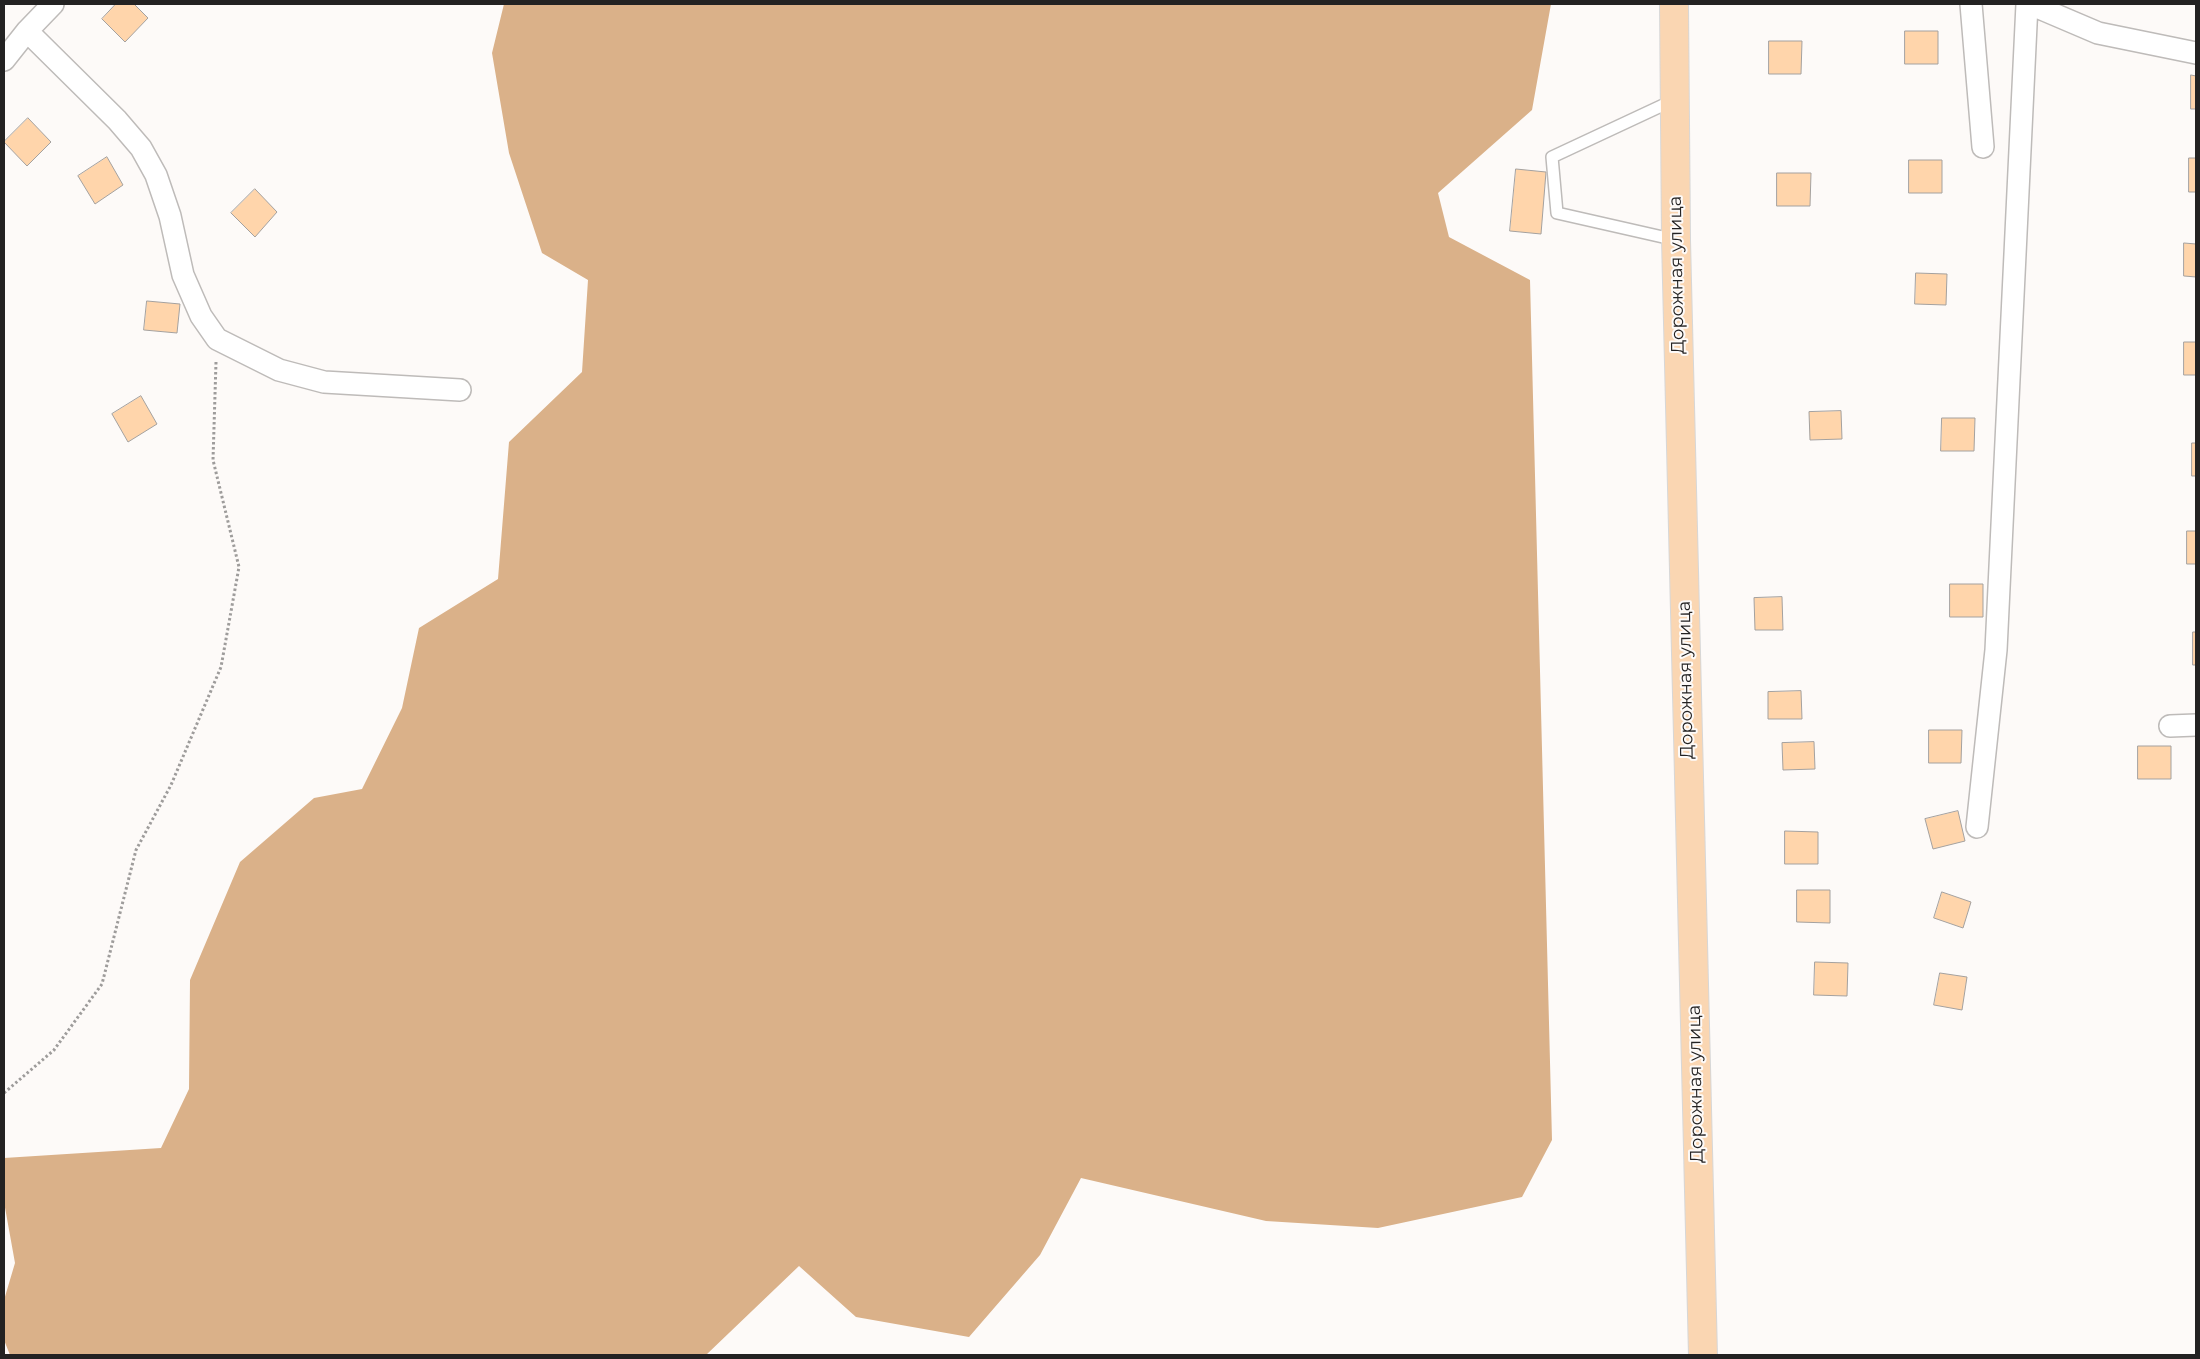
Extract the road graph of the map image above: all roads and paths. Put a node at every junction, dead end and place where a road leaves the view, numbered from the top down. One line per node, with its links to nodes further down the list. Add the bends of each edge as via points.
1 (1674, 4): 8 (main road, Дорожная улица)
2 (1971, 4): 9 (street)
3 (2028, 4): 6 (street, via 2098,33); 15 (street, via 1996,650)
4 (46, 6): 5 (street)
5 (27, 31): 7 (street); 11 (street, via 141,148 156,175 168,208 183,275 201,316)
6 (2196, 53)
7 (4, 60)
8 (1675, 99): 10 (main road, Дорожная улица); 10 (lane, via 1552,156 1557,213)
9 (1983, 147)
10 (1676, 240): 17 (main road, Дорожная улица)
11 (217, 338): 12 (street, via 279,370 324,382); 16 (path, via 213,460 239,567 221,667 171,785 136,850 102,984 54,1050)
12 (460, 390)
13 (2196, 725): 14 (street)
14 (2170, 726)
15 (1977, 827)
16 (4, 1093)
17 (1703, 1355)

